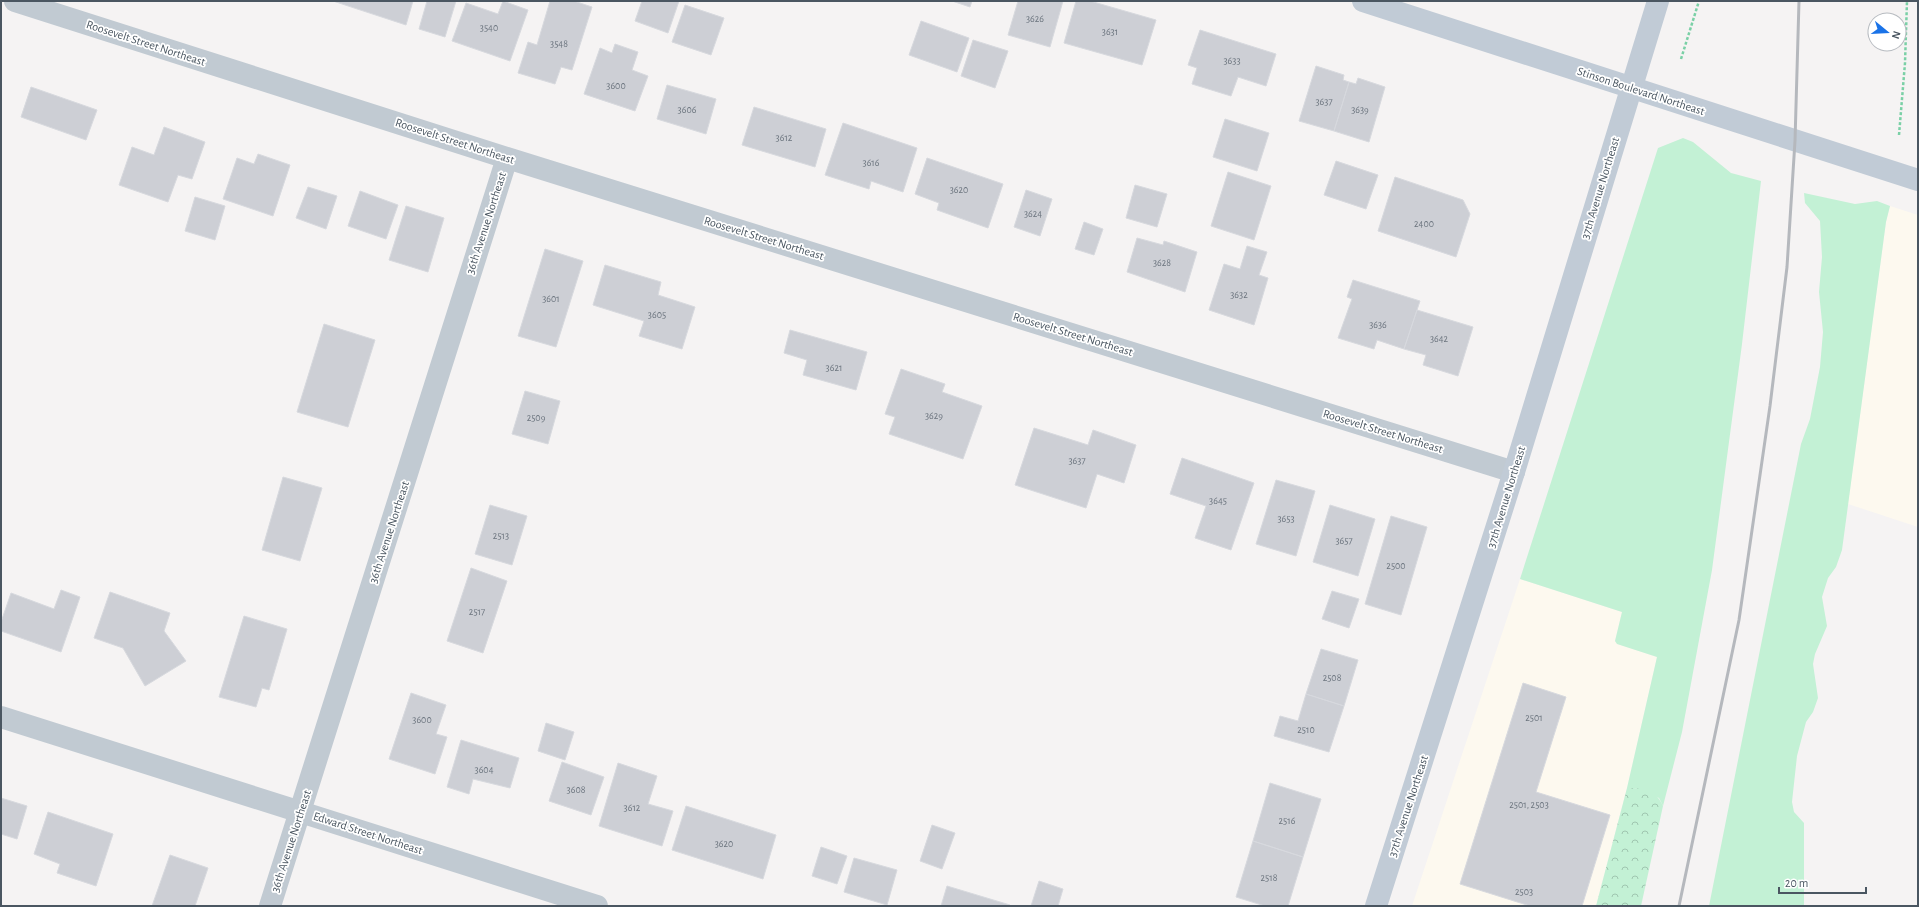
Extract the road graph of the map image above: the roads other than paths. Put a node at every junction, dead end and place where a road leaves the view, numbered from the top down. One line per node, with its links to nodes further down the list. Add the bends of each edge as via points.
1 (15, 1): 5 (street, Roosevelt Street Northeast)
2 (1363, 1): 4 (street, Stinson Boulevard Northeast)
3 (1658, 1): 4 (street, 37th Avenue Northeast)
4 (1631, 87): 6 (street, Stinson Boulevard Northeast); 7 (street, 37th Avenue Northeast)
5 (507, 158): 7 (street, Roosevelt Street Northeast); 9 (street, 36th Avenue Northeast)
6 (1918, 180)
7 (1514, 472): 12 (street, 37th Avenue Northeast)
8 (1, 717): 9 (street, Edward Street Northeast)
9 (300, 812): 10 (street, 36th Avenue Northeast); 11 (street, Edward Street Northeast)
10 (270, 906)
11 (597, 906)
12 (1376, 906)

